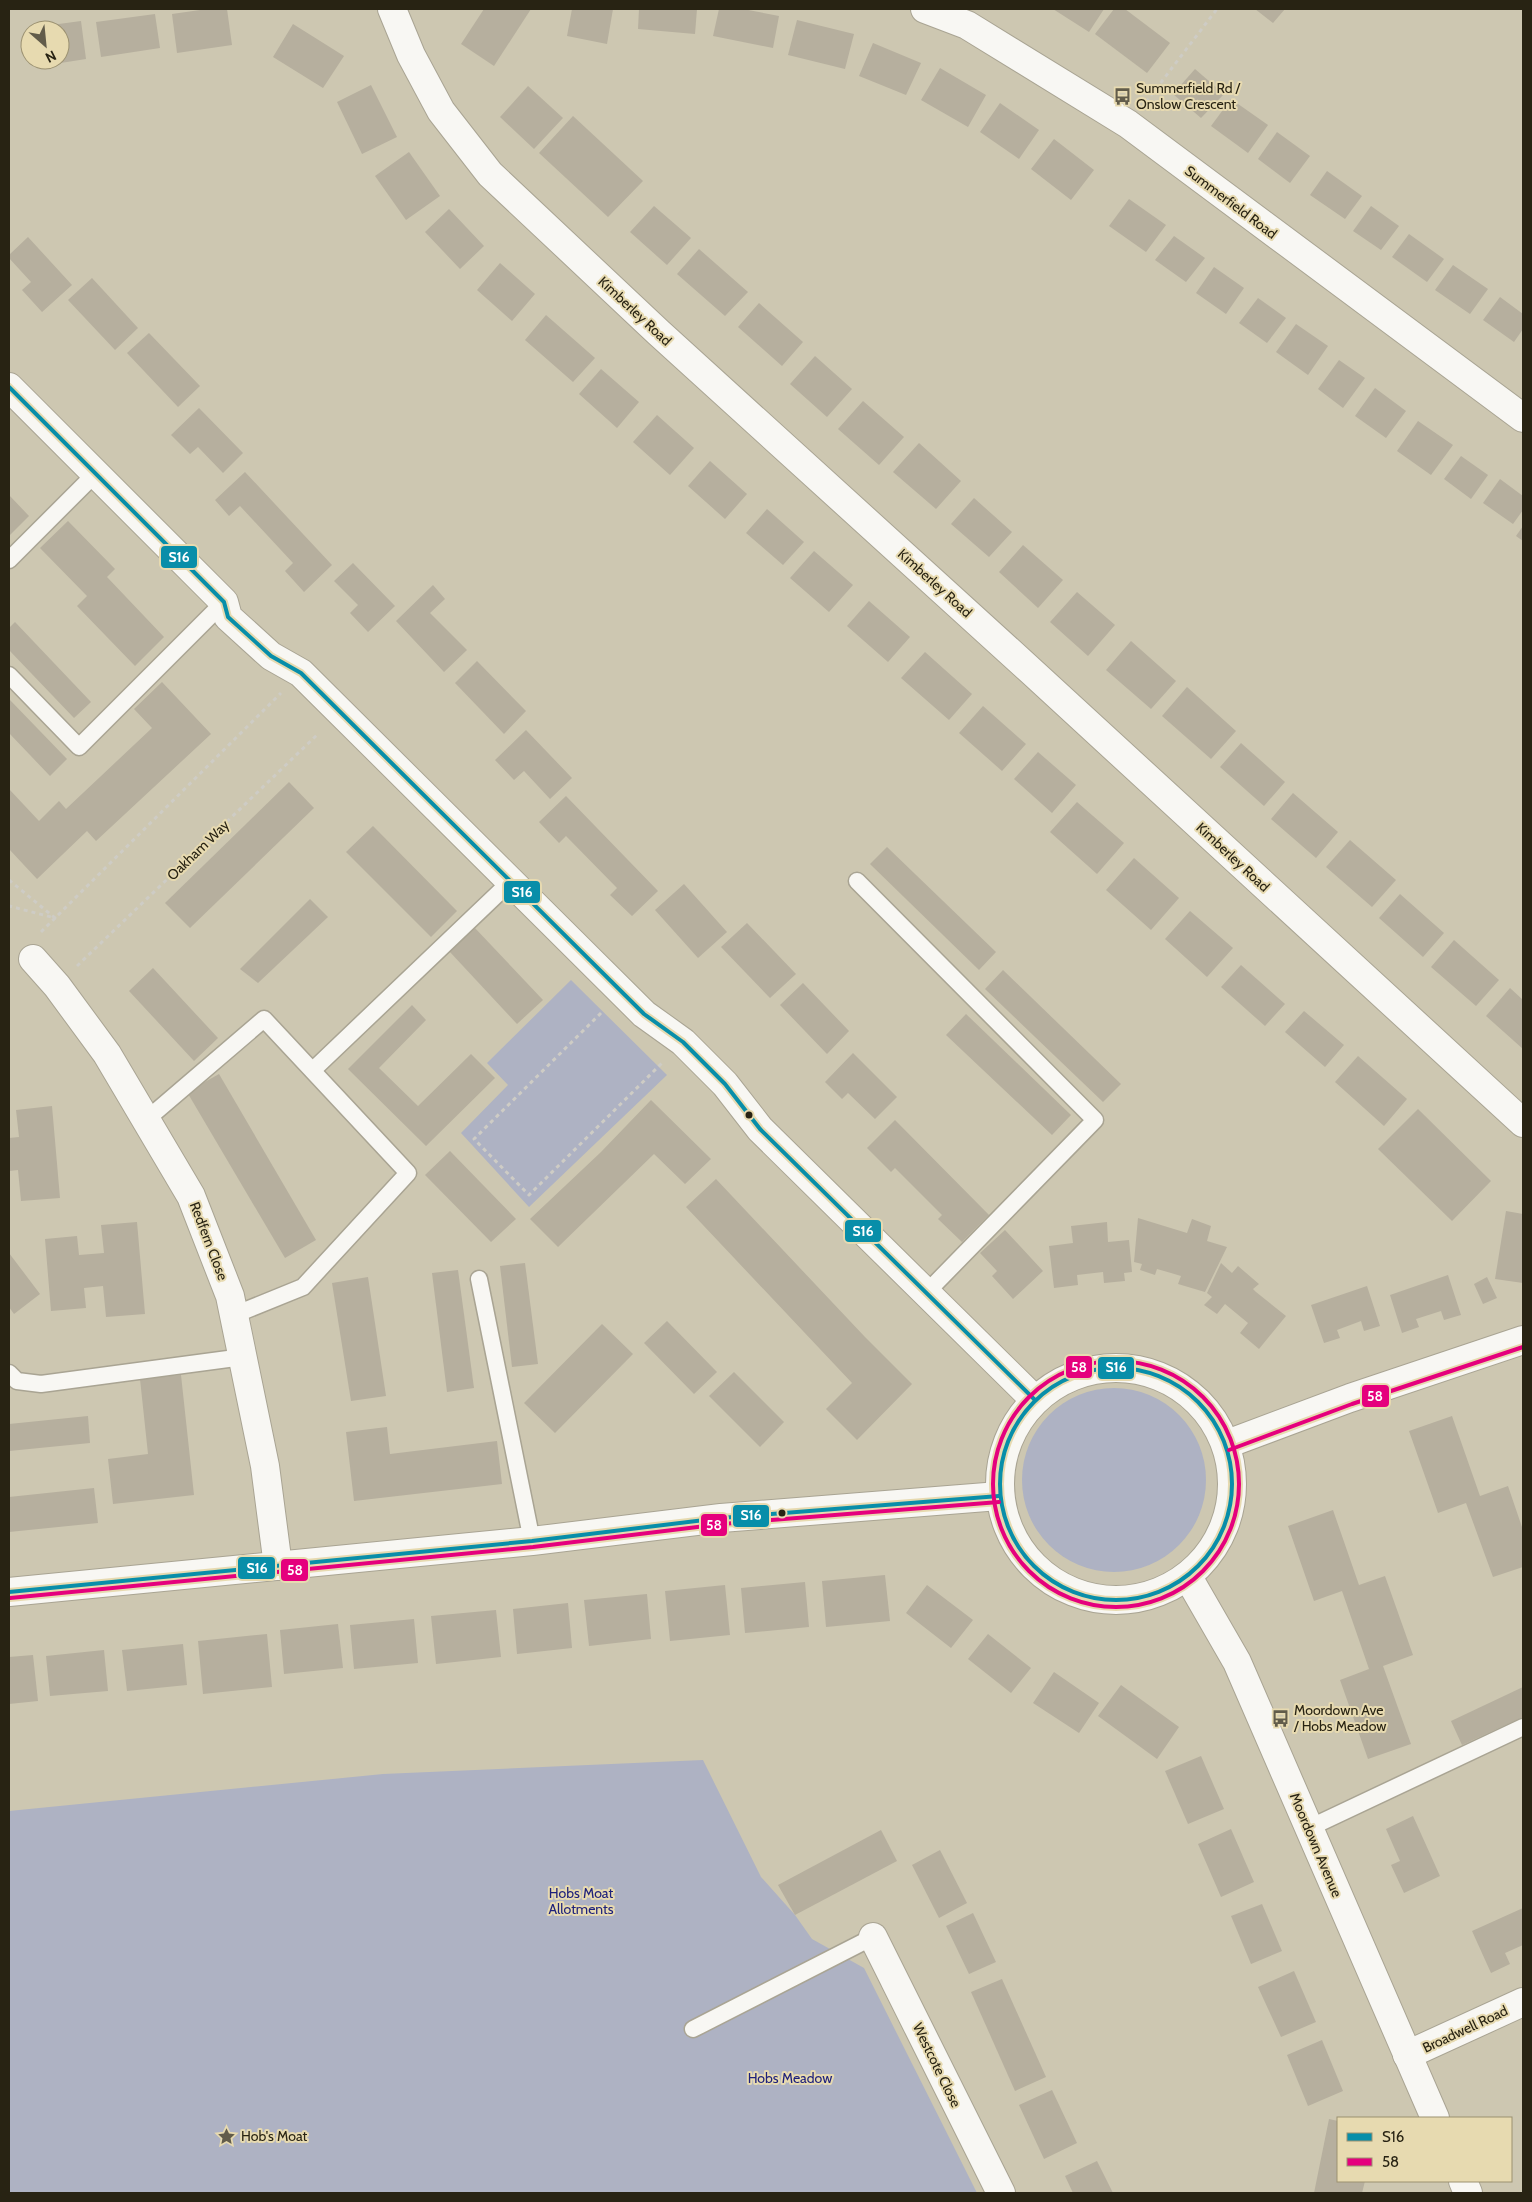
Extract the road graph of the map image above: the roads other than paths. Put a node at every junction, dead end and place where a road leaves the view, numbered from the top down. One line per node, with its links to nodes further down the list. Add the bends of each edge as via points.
1 (392, 9): 14 (street, Kimberley Road, via 411,55 441,111 490,174 658,332)
2 (925, 9): 4 (street, Summerfield Road, via 966,25 1128,124)
3 (9, 387): 5 (street)
4 (1523, 418)
5 (96, 473): 6 (lane); 7 (street)
6 (9, 560)
7 (224, 602): 8 (lane, via 79,746); 10 (street, via 228,617 271,656 301,673)
8 (9, 675)
9 (857, 881): 16 (lane, via 1095,1120)
10 (510, 882): 12 (lane); 16 (street, via 644,1014 683,1042 725,1084 760,1129)
11 (35, 948): 13 (street, Redfern Close, via 57,986 107,1054)
12 (313, 1070): 13 (lane, via 264,1019); 17 (lane, via 408,1173 304,1287)
13 (146, 1120): 17 (street, Redfern Close, via 191,1196 230,1296)
14 (1523, 1122)
15 (479, 1279): 24 (lane)
16 (926, 1292): 21 (street)
17 (234, 1316): 19 (street, Redfern Close)
18 (1523, 1340): 22 (street, via 1350,1398)
19 (243, 1357): 20 (lane, via 41,1384 17,1381); 25 (street, Redfern Close, via 265,1466)
20 (9, 1373)
21 (1035, 1400): 22 (street, via 1069,1377 1096,1368 1135,1368 1171,1380 1203,1405); 23 (street, via 1013,1428 1004,1448)
22 (1227, 1444): 26 (street, via 1233,1469 1232,1501 1226,1527 1208,1558)
23 (999, 1496): 24 (street, via 722,1518); 26 (street, via 1012,1538 1031,1566 1073,1593 1106,1601 1147,1598)
24 (532, 1541): 25 (street)
25 (278, 1566): 27 (street)
26 (1188, 1577): 29 (street, Moordown Avenue, via 1236,1662)
27 (9, 1592)
28 (1523, 1728): 29 (lane)
29 (1309, 1828): 33 (street, Moordown Avenue)
30 (873, 1936): 32 (lane); 35 (street, Westcote Close)
31 (1523, 2002): 33 (street, Broadwell Road)
32 (693, 2029)
33 (1406, 2056): 34 (street, Moordown Avenue)
34 (1435, 2117)
35 (1001, 2193)

